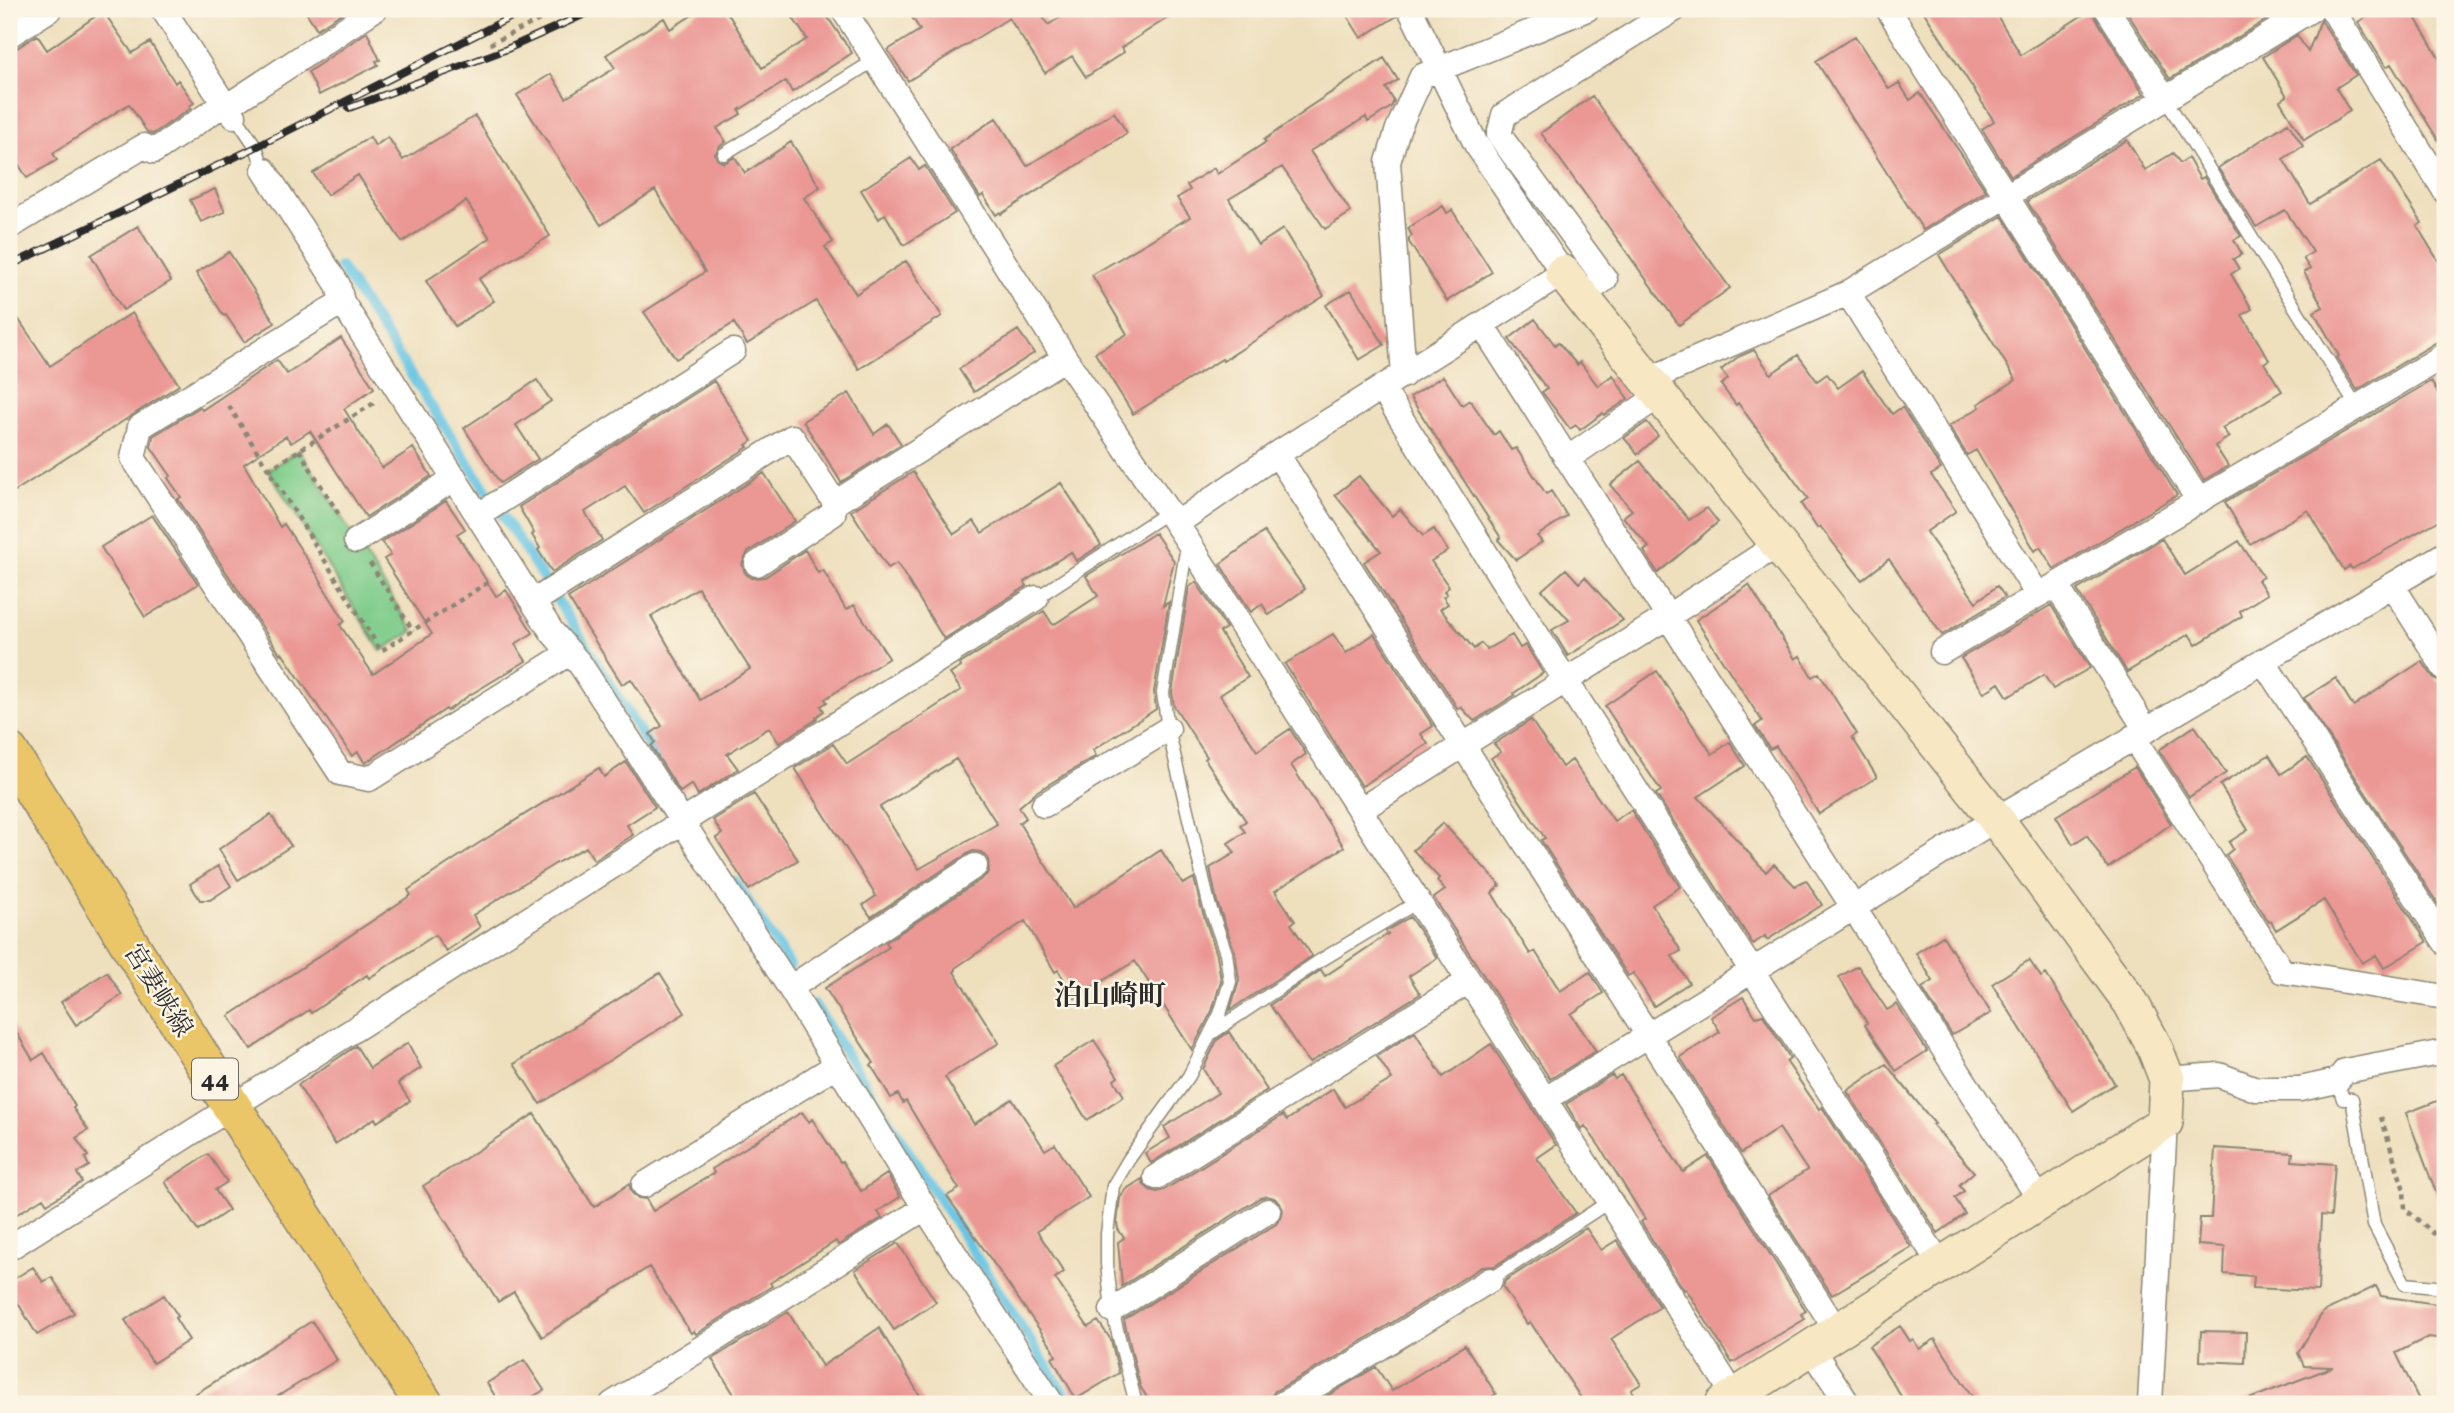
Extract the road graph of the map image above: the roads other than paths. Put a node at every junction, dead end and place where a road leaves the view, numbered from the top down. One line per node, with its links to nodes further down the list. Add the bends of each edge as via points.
1 (50, 9): 12 (street)
2 (163, 9): 16 (street)
3 (375, 9): 16 (street)
4 (843, 9): 13 (street)
5 (1410, 9): 14 (street)
6 (1587, 9): 14 (street)
7 (1675, 9): 22 (street, via 1504,115 1499,135 1605,279)
8 (1888, 9): 20 (street)
9 (2107, 9): 15 (street)
10 (2312, 9): 15 (street)
11 (2332, 9): 19 (street)
12 (9, 35)
13 (875, 60): 17 (lane); 28 (street)
14 (1437, 68): 22 (street, via 1476,144); 29 (street, via 1422,76 1388,162)
15 (2166, 100): 20 (street); 32 (lane)
16 (229, 110): 18 (lane, via 256,147); 21 (street, via 154,151 144,146)
17 (724, 154)
18 (264, 170): 24 (street, via 338,285)
19 (2445, 191)
20 (2007, 197): 23 (street); 36 (street)
21 (9, 227)
22 (1573, 284): 25 (street); 31 (street)
23 (1848, 293): 31 (street); 45 (street)
24 (342, 302): 35 (street); 50 (street, via 140,427 133,458 340,773 369,779)
25 (1482, 325): 29 (street); 34 (street)
26 (733, 351): 38 (street)
27 (2445, 355): 32 (street)
28 (1065, 358): 37 (street); 39 (street)
29 (1404, 374): 30 (street)
30 (1382, 388): 33 (street); 53 (street)
31 (1654, 388): 34 (street); 41 (street)
32 (2357, 407): 36 (street)
33 (1277, 454): 39 (street); 56 (street)
34 (1567, 459): 48 (street)
35 (455, 478): 38 (street); 40 (street)
36 (2199, 500): 45 (street)
37 (835, 503): 43 (street, via 833,513); 47 (street, via 792,437)
38 (481, 514): 47 (street)
39 (1177, 526): 46 (lane); 54 (lane, via 1163,693); 59 (street)
40 (356, 541)
41 (1777, 545): 48 (street); 61 (street)
42 (2445, 554): 44 (street)
43 (757, 564)
44 (2392, 585): 51 (street); 52 (street)
45 (2047, 590): 49 (street); 55 (street)
46 (1036, 598): 60 (street)
47 (536, 599): 50 (street, via 552,632)
48 (1667, 617): 53 (street); 64 (street)
49 (1942, 652)
50 (569, 653): 60 (street)
51 (2263, 661): 55 (street); 65 (street)
52 (2445, 670)
53 (1566, 681): 56 (street); 66 (street)
54 (1168, 729): 58 (street); 70 (lane, via 1230,982)
55 (2140, 733): 61 (street); 69 (street, via 2282,971)
56 (1465, 746): 59 (street); 71 (street)
57 (9, 752): 77 (main road, 宮妻峡線 / 44)
58 (1044, 805)
59 (1360, 810): 63 (street)
60 (690, 817): 68 (street); 77 (street)
61 (1996, 819): 64 (street); 74 (street, via 2131,1003)
62 (975, 866): 68 (street)
63 (1419, 901): 67 (street); 70 (lane, via 1318,961)
64 (1852, 906): 66 (street); 81 (street)
65 (2445, 942)
66 (1752, 969): 71 (street); 86 (street)
67 (1469, 981): 76 (street); 79 (street)
68 (790, 988): 73 (street)
69 (2445, 997)
70 (1209, 1035): 89 (lane, via 1189,1076 1113,1186 1107,1254)
71 (1647, 1036): 76 (street); 90 (street)
72 (2445, 1052): 75 (street, via 2345,1071)
73 (837, 1065): 80 (street); 83 (street)
74 (2167, 1079): 75 (street, via 2219,1075 2256,1089); 78 (street)
75 (2344, 1091): 88 (lane, via 2374,1225 2405,1284)
76 (1546, 1099): 82 (street)
77 (232, 1107): 85 (street); 92 (main road, 宮妻峡線 / 44)
78 (2165, 1122): 81 (street); 98 (street)
79 (1156, 1177)
80 (644, 1185)
81 (2040, 1200): 86 (street)
82 (1610, 1201): 87 (lane); 91 (street)
83 (925, 1208): 93 (street); 94 (street)
84 (1268, 1211): 89 (street)
85 (9, 1248)
86 (1940, 1265): 90 (street)
87 (1490, 1280): 96 (street)
88 (2445, 1288)
89 (1112, 1310): 95 (lane)
90 (1824, 1339): 91 (street); 97 (street)
91 (1729, 1400)
92 (424, 1404)
93 (612, 1404)
94 (1052, 1404)
95 (1136, 1404)
96 (1282, 1404)
97 (1848, 1404)
98 (2150, 1404)

